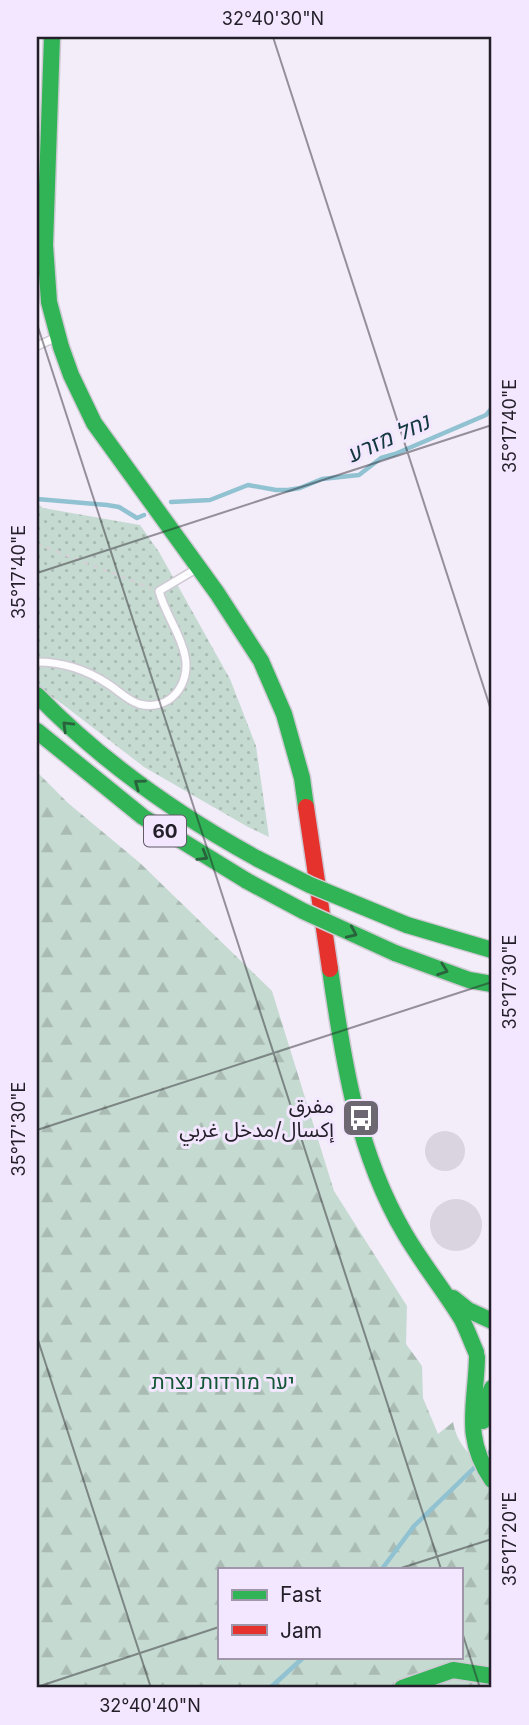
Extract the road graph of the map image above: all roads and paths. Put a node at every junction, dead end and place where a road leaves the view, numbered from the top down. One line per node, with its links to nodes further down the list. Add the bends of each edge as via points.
1 (52, 37): 2 (main road, via 45,245 49,302)
2 (58, 337): 3 (lane); 5 (main road, via 94,423)
3 (37, 346)
4 (37, 544): 6 (path)
5 (199, 568): 6 (lane); 12 (main road, via 261,661 284,714 309,814 343,1059 355,1113 390,1206)
6 (159, 591): 7 (lane, via 186,665 183,686 170,700 150,706 138,703 82,670)
7 (37, 662)
8 (37, 695): 10 (main road, 60, one-way to 8, bridge, via 407,925 310,885 226,842 100,754)
9 (37, 731): 11 (main road, 60, one-way to 11, bridge, via 143,817 247,881 395,953)
10 (492, 950)
11 (492, 984)
12 (437, 1282): 13 (main road, via 468,1311); 14 (main road, via 463,1320)
13 (492, 1322): 14 (main road, via 477,1338)
14 (477, 1354): 15 (main road); 18 (main road, via 471,1429 477,1456)
15 (492, 1372)
16 (492, 1388): 17 (main road, via 482,1426)
17 (492, 1458)
18 (492, 1479)
19 (492, 1676): 20 (main road, via 453,1670)
20 (402, 1688)

